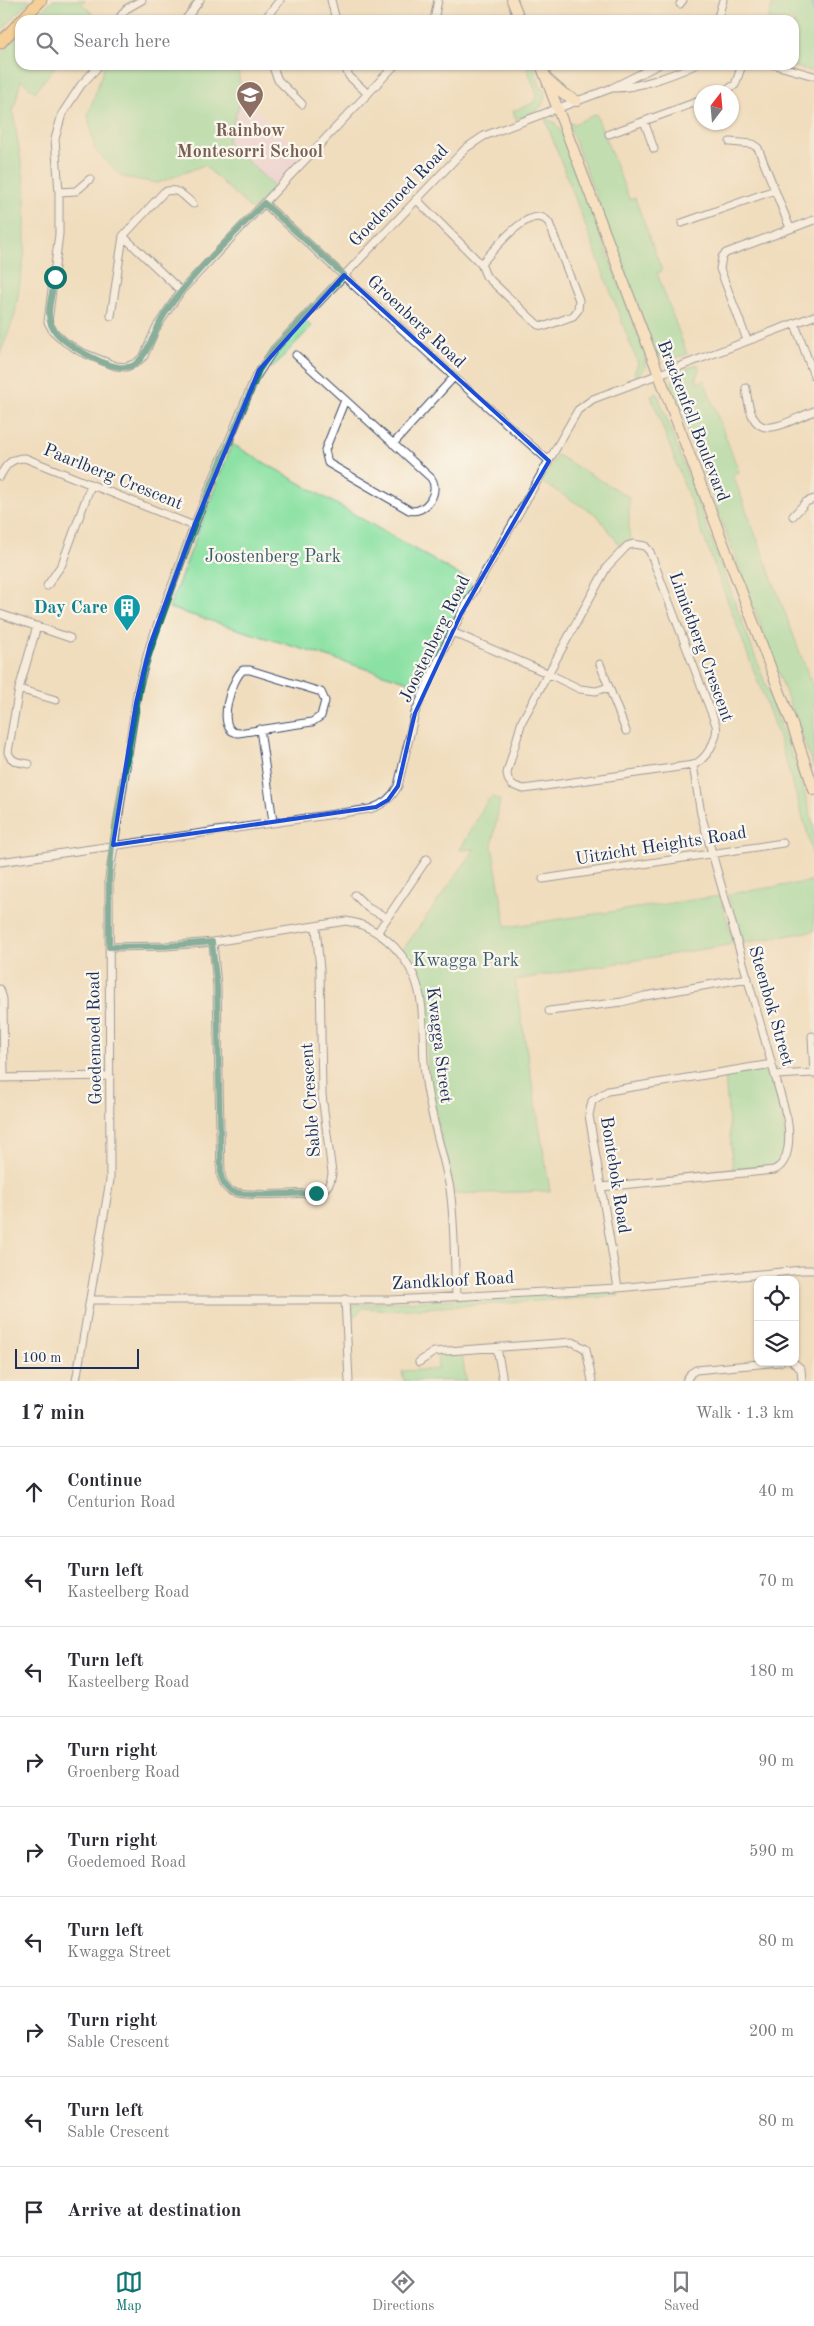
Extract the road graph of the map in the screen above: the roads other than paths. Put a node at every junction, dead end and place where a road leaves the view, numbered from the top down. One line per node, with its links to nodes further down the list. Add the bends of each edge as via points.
1 (41, 0): 10 (main road)
2 (142, 0): 11 (street)
3 (200, 0): 12 (street)
4 (280, 0): 13 (street)
5 (331, 0): 14 (street)
6 (438, 0): 15 (street)
7 (512, 0): 16 (street)
8 (519, 0): 17 (street)
9 (723, 0): 18 (street)
10 (27, 15)
11 (122, 15)
12 (190, 15)
13 (268, 15)
14 (335, 15)
15 (435, 15)
16 (518, 15)
17 (525, 15)
18 (718, 15)
19 (15, 27): 20 (main road)
20 (0, 42)
21 (95, 70): 45 (street, via 62,114 56,139)
22 (274, 70): 37 (street, via 278,80)
23 (346, 70): 34 (street)
24 (391, 70): 34 (street)
25 (543, 70): 31 (street, Brackenfell Boulevard)
26 (648, 70): 33 (street)
27 (680, 70): 33 (street, via 636,85)
28 (740, 70): 32 (street)
29 (791, 70): 30 (street)
30 (814, 77)
31 (546, 78): 35 (street); 38 (street, Brackenfell Boulevard)
32 (735, 85)
33 (612, 88): 35 (street, Goedemoed Road)
34 (368, 94): 47 (street)
35 (577, 101): 38 (street, Goedemoed Road)
36 (694, 103): 39 (street)
37 (302, 104)
38 (558, 108): 46 (street, Goedemoed Road, via 472,143); 61 (street, Brackenfell Boulevard)
39 (644, 121): 40 (street); 42 (street)
40 (609, 134)
41 (730, 142): 44 (street, via 757,146)
42 (654, 149)
43 (90, 179): 45 (street, via 76,191)
44 (775, 190): 50 (street); 51 (street)
45 (59, 192): 55 (street, via 59,234 48,319 64,342 116,366 132,366 144,356 156,328)
46 (416, 199): 53 (street); 54 (street, Goedemoed Road)
47 (264, 203): 54 (street, Groenberg Road); 55 (street)
48 (193, 204): 52 (street, via 179,192 164,192)
49 (814, 220): 51 (street)
50 (682, 223)
51 (790, 228): 59 (street, via 726,253 720,260 720,269)
52 (123, 236): 55 (street); 56 (street)
53 (481, 264): 53 (street, via 486,276 538,325 557,322 573,316 578,310 579,300 545,218 522,222)
54 (344, 275): 63 (street, Groenberg Road); 73 (street, Goedemoed Road, via 274,348 259,370)
55 (181, 291)
56 (112, 316)
57 (814, 316): 58 (street, Joostenberg Road)
58 (794, 324): 59 (street, Joostenberg Road); 62 (street)
59 (747, 340): 61 (street, Joostenberg Road)
60 (296, 355): 65 (street)
61 (658, 374): 68 (street, Joostenberg Road, via 593,398 583,405); 88 (street, Brackenfell Boulevard, via 792,724)
62 (814, 376)
63 (454, 377): 67 (street); 68 (street, Groenberg Road)
64 (746, 388): 66 (street, via 754,420 762,427 775,427)
65 (345, 400): 67 (street); 67 (street, via 325,450 326,460 409,510 420,511 433,494 434,484)
66 (814, 411)
67 (394, 444)
68 (548, 461): 77 (street, Joostenberg Road)
69 (0, 476): 70 (street, Paarlberg Crescent, via 9,462 24,458)
70 (91, 484): 73 (street, Paarlberg Crescent); 74 (street, via 62,564)
71 (814, 499): 72 (street, via 806,502)
72 (793, 516)
73 (194, 526): 91 (street, Goedemoed Road, via 142,674)
74 (46, 586)
75 (0, 614): 76 (street)
76 (37, 626): 78 (street); 82 (street)
77 (452, 632): 80 (street); 89 (street, Joostenberg Road, via 415,713 398,786 392,796 370,809)
78 (70, 638)
79 (600, 664): 81 (street)
80 (548, 673): 81 (street, via 580,689 596,691); 87 (street, Limietberg Crescent, via 522,721 507,769 508,779 516,787 524,789); 87 (street, Limietberg Crescent, via 612,561 629,545 645,546 717,728 703,758)
81 (609, 687): 85 (street)
82 (19, 689): 83 (street); 86 (street, via 8,752 15,762)
83 (56, 700)
84 (260, 729): 84 (street, via 234,733 226,724 229,698 243,670 318,691 324,696 322,714 316,721); 89 (street)
85 (626, 731)
86 (29, 764)
87 (694, 765): 92 (street, Steenbok Street, via 701,814)
88 (814, 790)
89 (273, 822): 91 (street, Joostenberg Road)
90 (783, 843): 92 (street, Uitzicht Heights Road)
91 (112, 845): 94 (street); 101 (street, Goedemoed Road, via 108,894)
92 (712, 854): 95 (street, Uitzicht Heights Road); 102 (street, Steenbok Street)
93 (427, 859): 97 (street)
94 (0, 862)
95 (543, 880)
96 (355, 895): 97 (street, via 368,908)
97 (386, 917): 99 (street)
98 (316, 927): 99 (street, Kwagga Street, via 358,922); 100 (street, Kwagga Street); 100 (street, Sable Crescent, via 322,1095 332,1173 330,1184 316,1193 242,1194 228,1190 224,1184 221,1176 217,987)
99 (377, 933): 114 (street, Kwagga Street, via 401,953 419,992 425,1076 451,1198)
100 (212, 942): 101 (street, Kwagga Street)
101 (109, 947): 109 (street, Goedemoed Road)
102 (748, 978): 104 (street, via 622,1002); 106 (street, Steenbok Street)
103 (0, 989): 110 (street, via 3,999)
104 (549, 1011)
105 (812, 1036): 107 (street)
106 (772, 1064): 108 (street, Steenbok Street); 111 (street, Bontebok Road, via 614,1090 598,1096 589,1112)
107 (814, 1074): 108 (street)
108 (775, 1075): 111 (street, Steenbok Street, via 788,1126 785,1160 777,1169)
109 (110, 1076): 110 (street); 115 (street, Goedemoed Road, via 110,1180)
110 (2, 1078)
111 (601, 1187): 113 (street, Bontebok Road)
112 (814, 1270): 113 (street, Zandkloof Road)
113 (618, 1288): 114 (street, Zandkloof Road)
114 (456, 1296): 116 (street, Zandkloof Road)
115 (92, 1300): 116 (street, Zandkloof Road); 121 (street, Goedemoed Road)
116 (345, 1300): 122 (street)
117 (497, 1348): 118 (street, via 434,1352); 123 (street); 124 (street, via 581,1344 587,1351)
118 (420, 1362)
119 (754, 1364): 125 (street, via 696,1370 688,1375)
120 (798, 1366): 126 (street)
121 (76, 1381)
122 (349, 1381)
123 (503, 1381)
124 (592, 1381)
125 (686, 1381)
126 (802, 1381)

